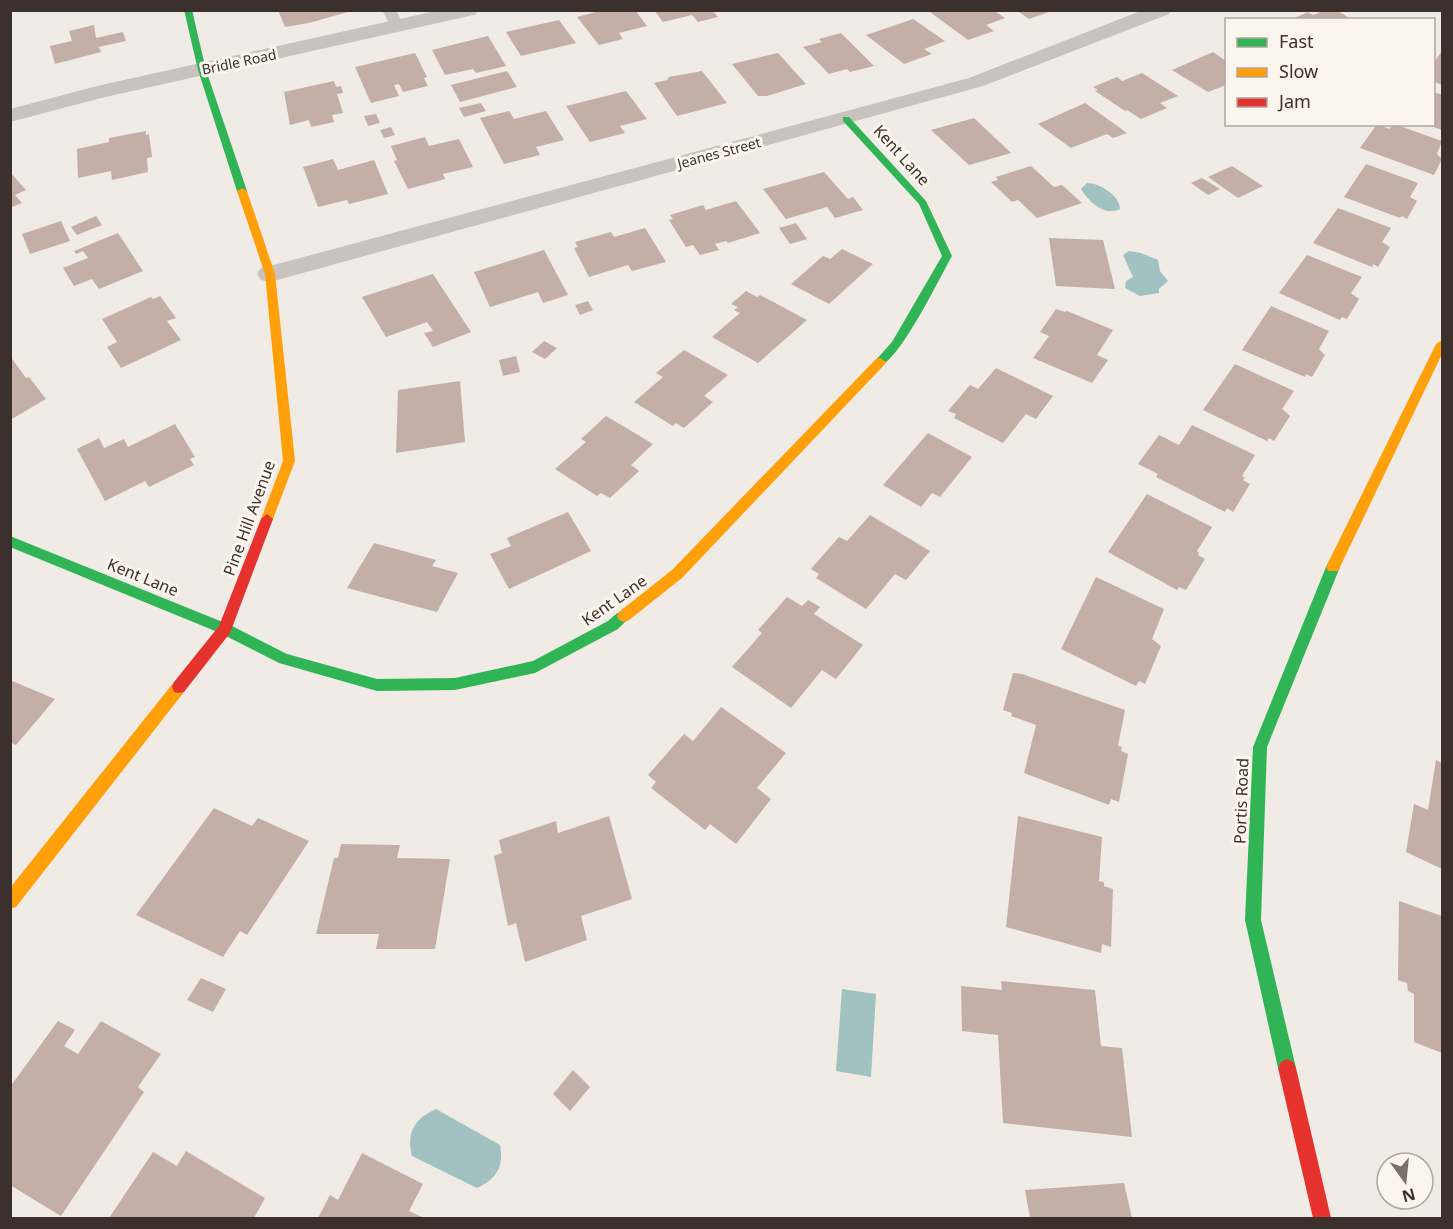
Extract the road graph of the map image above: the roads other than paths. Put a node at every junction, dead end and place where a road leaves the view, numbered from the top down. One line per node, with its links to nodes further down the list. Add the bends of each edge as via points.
1 (188, 10): 5 (street, Pine Hill Avenue)
2 (469, 10): 4 (street, Bridle Road)
3 (1162, 10): 7 (street, Jeanes Street, via 976,82)
4 (393, 18): 5 (street, Bridle Road)
5 (202, 70): 6 (street, Bridle Road, via 97,92); 8 (street, Pine Hill Avenue)
6 (10, 116)
7 (846, 118): 8 (street, Jeanes Street); 11 (street, Kent Lane, via 923,203 947,256 896,345 677,574 613,625 535,667 455,684 377,685 284,659)
8 (270, 274): 11 (street, Pine Hill Avenue, via 289,461)
9 (1443, 344): 13 (street, Portis Road, via 1329,576 1260,747 1253,920)
10 (10, 541): 11 (street, Kent Lane)
11 (225, 629): 12 (street, Pine Hill Avenue)
12 (10, 902)
13 (1322, 1218)

